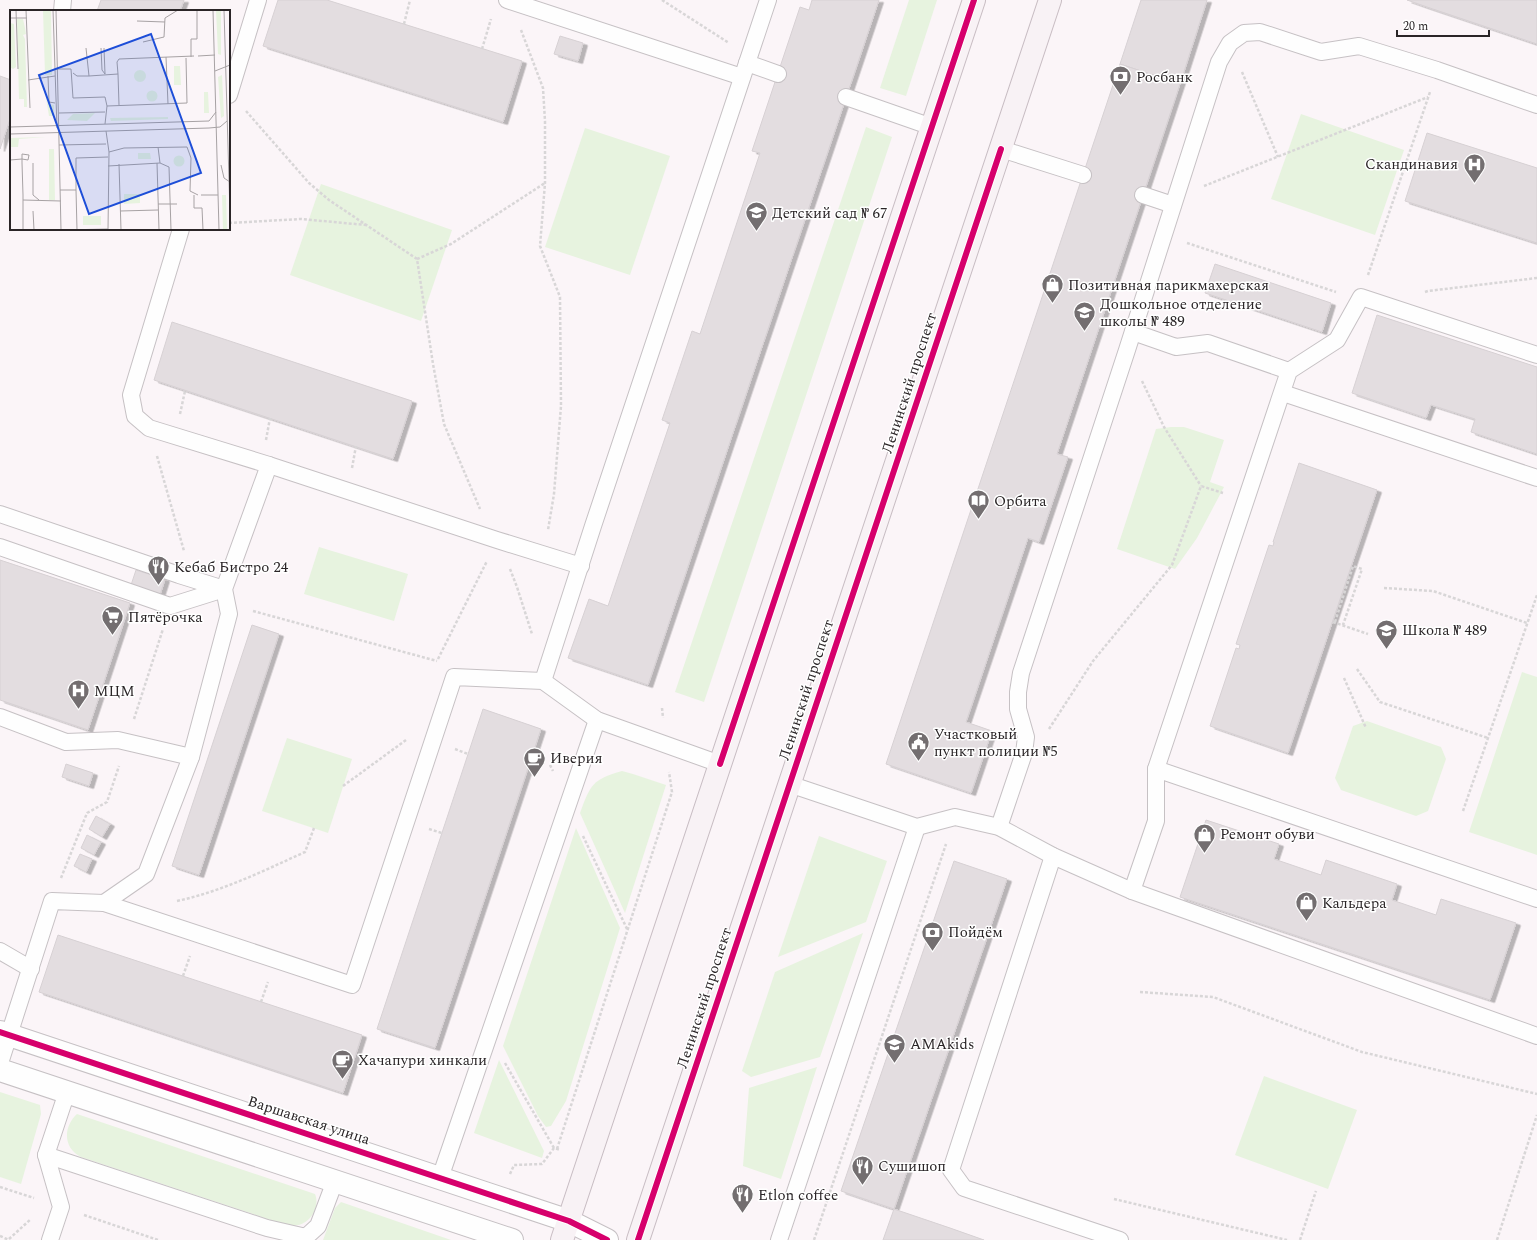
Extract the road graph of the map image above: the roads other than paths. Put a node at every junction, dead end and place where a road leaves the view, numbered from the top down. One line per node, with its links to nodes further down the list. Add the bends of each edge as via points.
1 (63, 0): 7 (lane)
2 (258, 0): 10 (lane)
3 (768, 0): 8 (lane)
4 (974, 0): 13 (main road)
5 (1050, 0): 14 (main road, Ленинский проспект)
6 (508, 1): 8 (lane)
7 (62, 10)
8 (744, 70): 9 (lane); 27 (lane)
9 (778, 74)
10 (230, 94)
11 (846, 97): 13 (lane)
12 (1537, 105): 17 (lane, via 1359,46 1321,52 1260,32 1244,33 1230,43 1219,62)
13 (932, 127): 33 (main road)
14 (1000, 149): 15 (lane); 35 (main road, Ленинский проспект)
15 (1083, 175)
16 (1143, 195): 17 (lane)
17 (1173, 205): 19 (lane)
18 (181, 230): 23 (lane, via 131,395 135,416 149,428)
19 (1133, 332): 21 (lane, via 1176,347 1208,343); 37 (lane, via 1021,673 1018,709 1026,737 1024,753)
20 (1537, 355): 21 (lane, via 1361,297 1337,340)
21 (1289, 371): 22 (lane)
22 (1282, 393): 24 (lane); 34 (lane)
23 (269, 465): 27 (lane); 28 (lane)
24 (1537, 478)
25 (0, 514): 28 (lane)
26 (0, 547): 28 (lane, via 170,606)
27 (580, 566): 29 (lane)
28 (224, 589): 32 (lane, via 229,614)
29 (543, 681): 31 (lane); 41 (lane, via 454,677 352,986)
30 (0, 717): 32 (lane, via 66,742 127,741)
31 (597, 720): 33 (lane); 50 (lane)
32 (191, 757): 41 (lane, via 146,874)
33 (720, 764): 52 (main road)
34 (1156, 770): 39 (lane, via 1156,822); 40 (lane)
35 (789, 784): 36 (lane); 56 (main road, Ленинский проспект)
36 (917, 827): 37 (lane, via 955,817); 57 (lane)
37 (999, 827): 38 (lane)
38 (1053, 856): 39 (lane); 58 (lane, via 951,1170 964,1188)
39 (1132, 891): 45 (lane)
40 (1537, 899)
41 (104, 903): 43 (lane, via 52,901)
42 (0, 951): 43 (lane)
43 (31, 970): 44 (lane)
44 (4, 1033): 46 (lane); 50 (street, Варшавская улица)
45 (1537, 1036)
46 (0, 1063)
47 (0, 1070): 48 (street)
48 (67, 1092): 49 (lane); 51 (street)
49 (46, 1155): 51 (lane, via 267,1228 306,1237 318,1226); 53 (lane, via 61,1207)
50 (440, 1178): 52 (street, Варшавская улица)
51 (335, 1181): 54 (street)
52 (566, 1230): 55 (street, Варшавская улица)
53 (50, 1240)
54 (512, 1240)
55 (607, 1240)
56 (638, 1240)
57 (779, 1240)
58 (1120, 1240)

